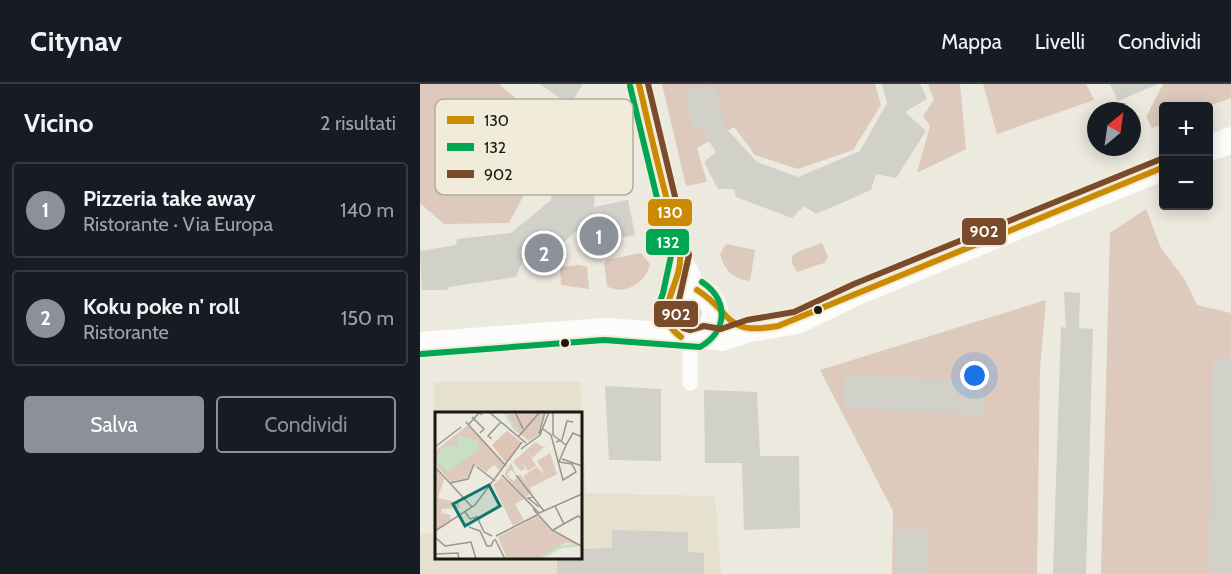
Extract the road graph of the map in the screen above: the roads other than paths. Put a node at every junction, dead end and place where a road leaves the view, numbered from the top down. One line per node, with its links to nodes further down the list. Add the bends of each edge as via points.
1 (639, 84): 5 (street)
2 (1231, 140): 3 (street)
3 (1213, 147)
4 (1159, 169): 8 (street, via 857,292 797,321)
5 (680, 256): 6 (street); 7 (street)
6 (705, 298): 7 (street, via 679,291); 8 (street, via 727,320); 10 (street, via 714,322)
7 (668, 304): 9 (street); 10 (street, via 666,322)
8 (749, 329): 10 (street, via 722,338)
9 (610, 331): 10 (street); 11 (street)
10 (691, 336): 12 (street)
11 (420, 345)
12 (690, 383)

